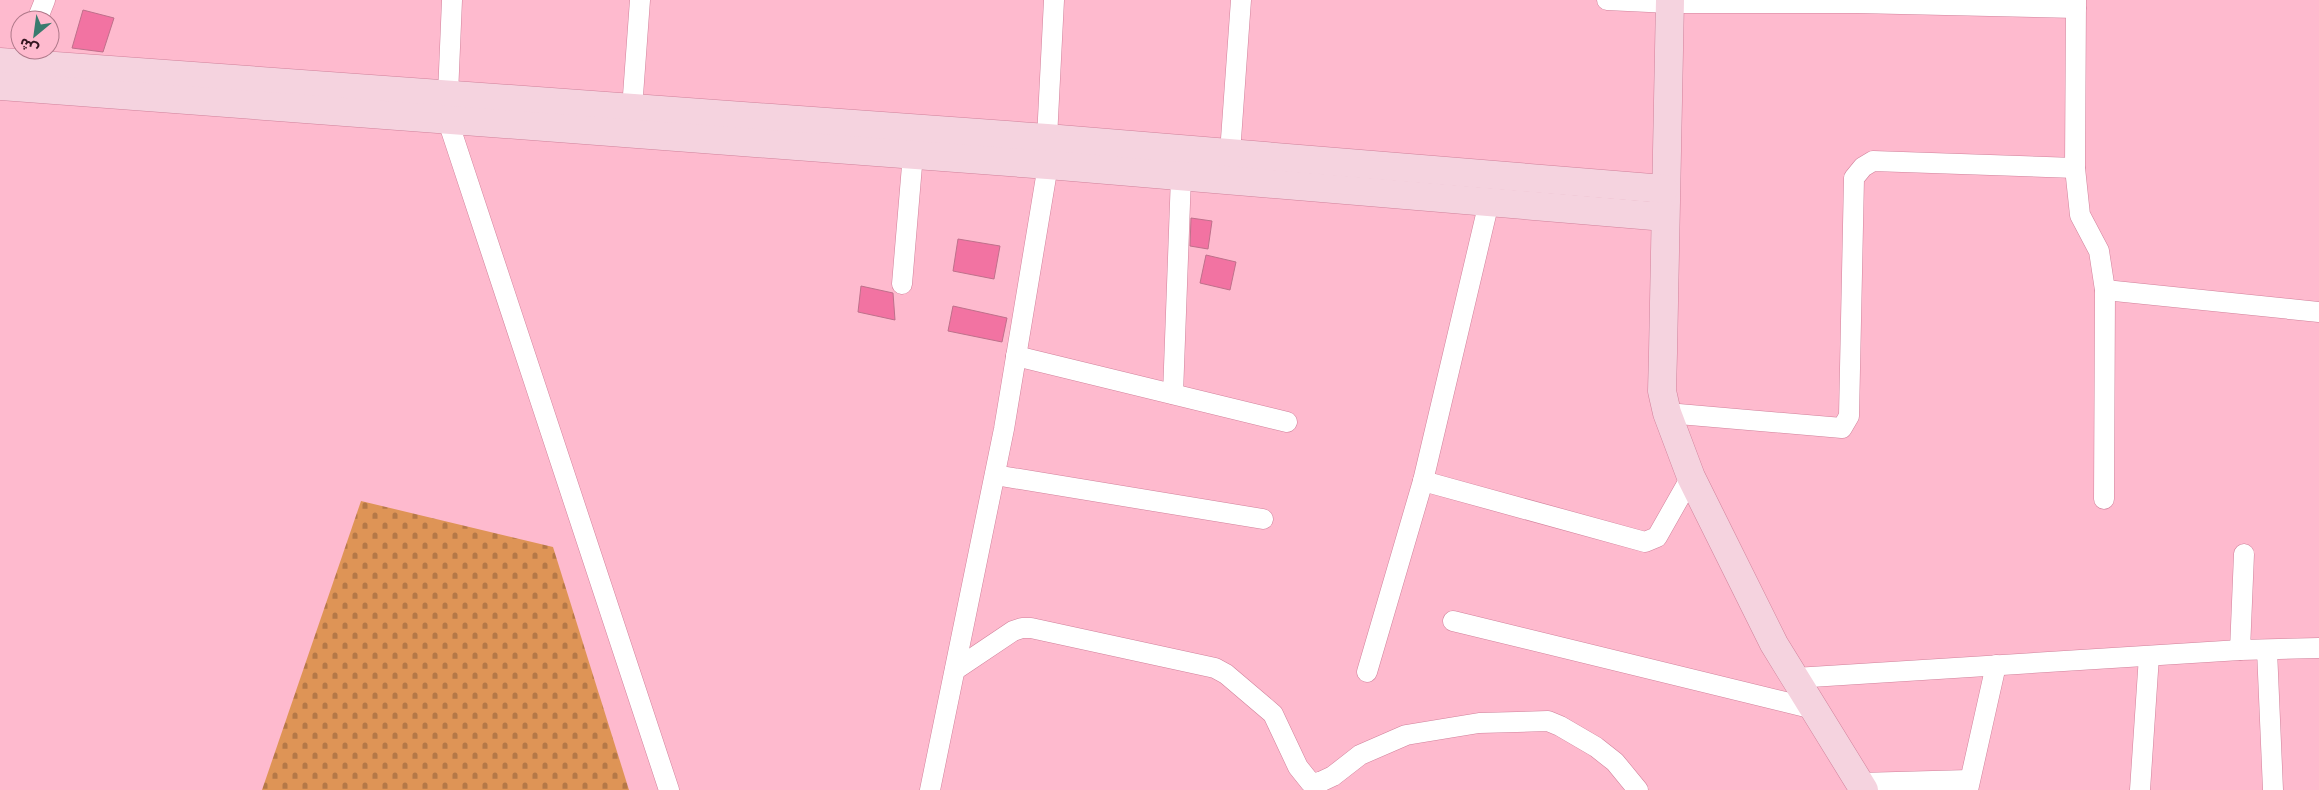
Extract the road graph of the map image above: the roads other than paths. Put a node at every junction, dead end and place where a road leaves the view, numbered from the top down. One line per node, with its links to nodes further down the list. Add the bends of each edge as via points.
1 (452, 0): 10 (street)
2 (640, 0): 11 (street)
3 (1054, 0): 12 (street)
4 (1241, 0): 13 (street)
5 (1606, 0): 6 (street)
6 (1670, 1): 7 (street); 18 (street)
7 (1856, 2): 8 (street)
8 (2076, 4): 16 (street)
9 (13, 70): 10 (street)
10 (448, 107): 11 (street); 14 (street); 46 (street)
11 (632, 109): 12 (street)
12 (1047, 138): 13 (street); 15 (street)
13 (1230, 153): 18 (street)
14 (914, 154): 15 (street); 21 (street)
15 (1048, 165): 17 (street); 24 (street)
16 (2075, 168): 22 (street, via 2080,215 2099,251); 26 (street, via 1873,162 1863,167 1854,178 1849,416 1842,428)
17 (1181, 176): 19 (street); 25 (street)
18 (1664, 189): 20 (street)
19 (1489, 202): 20 (street); 30 (street)
20 (1665, 217): 26 (street, via 1662,391)
21 (902, 284)
22 (2105, 290): 23 (street); 31 (street)
23 (2319, 312)
24 (1016, 356): 25 (street); 28 (street)
25 (1173, 394): 27 (street)
26 (1666, 412): 29 (street)
27 (1287, 422)
28 (995, 475): 32 (street); 40 (street)
29 (1691, 477): 30 (street, via 1658,538 1645,542); 42 (street, via 1774,644)
30 (1423, 481): 41 (street)
31 (2104, 499)
32 (1264, 519)
33 (2244, 554): 36 (street)
34 (1453, 621): 43 (street)
35 (2319, 648): 37 (street)
36 (2240, 650): 37 (street); 38 (street)
37 (2267, 650): 50 (street)
38 (2149, 656): 39 (street); 49 (street)
39 (1996, 666): 42 (street); 44 (street)
40 (955, 670): 47 (street); 48 (street, via 1013,631 1031,628 1215,668 1273,714 1298,768 1310,782 1318,783 1333,776 1360,755 1406,735 1479,724 1548,721 1596,747 1615,762)
41 (1367, 672)
42 (1795, 678): 43 (street)
43 (1814, 709): 45 (street)
44 (1968, 785): 45 (street)
45 (1862, 787)
46 (669, 790)
47 (930, 790)
48 (1638, 790)
49 (2140, 790)
50 (2273, 790)

